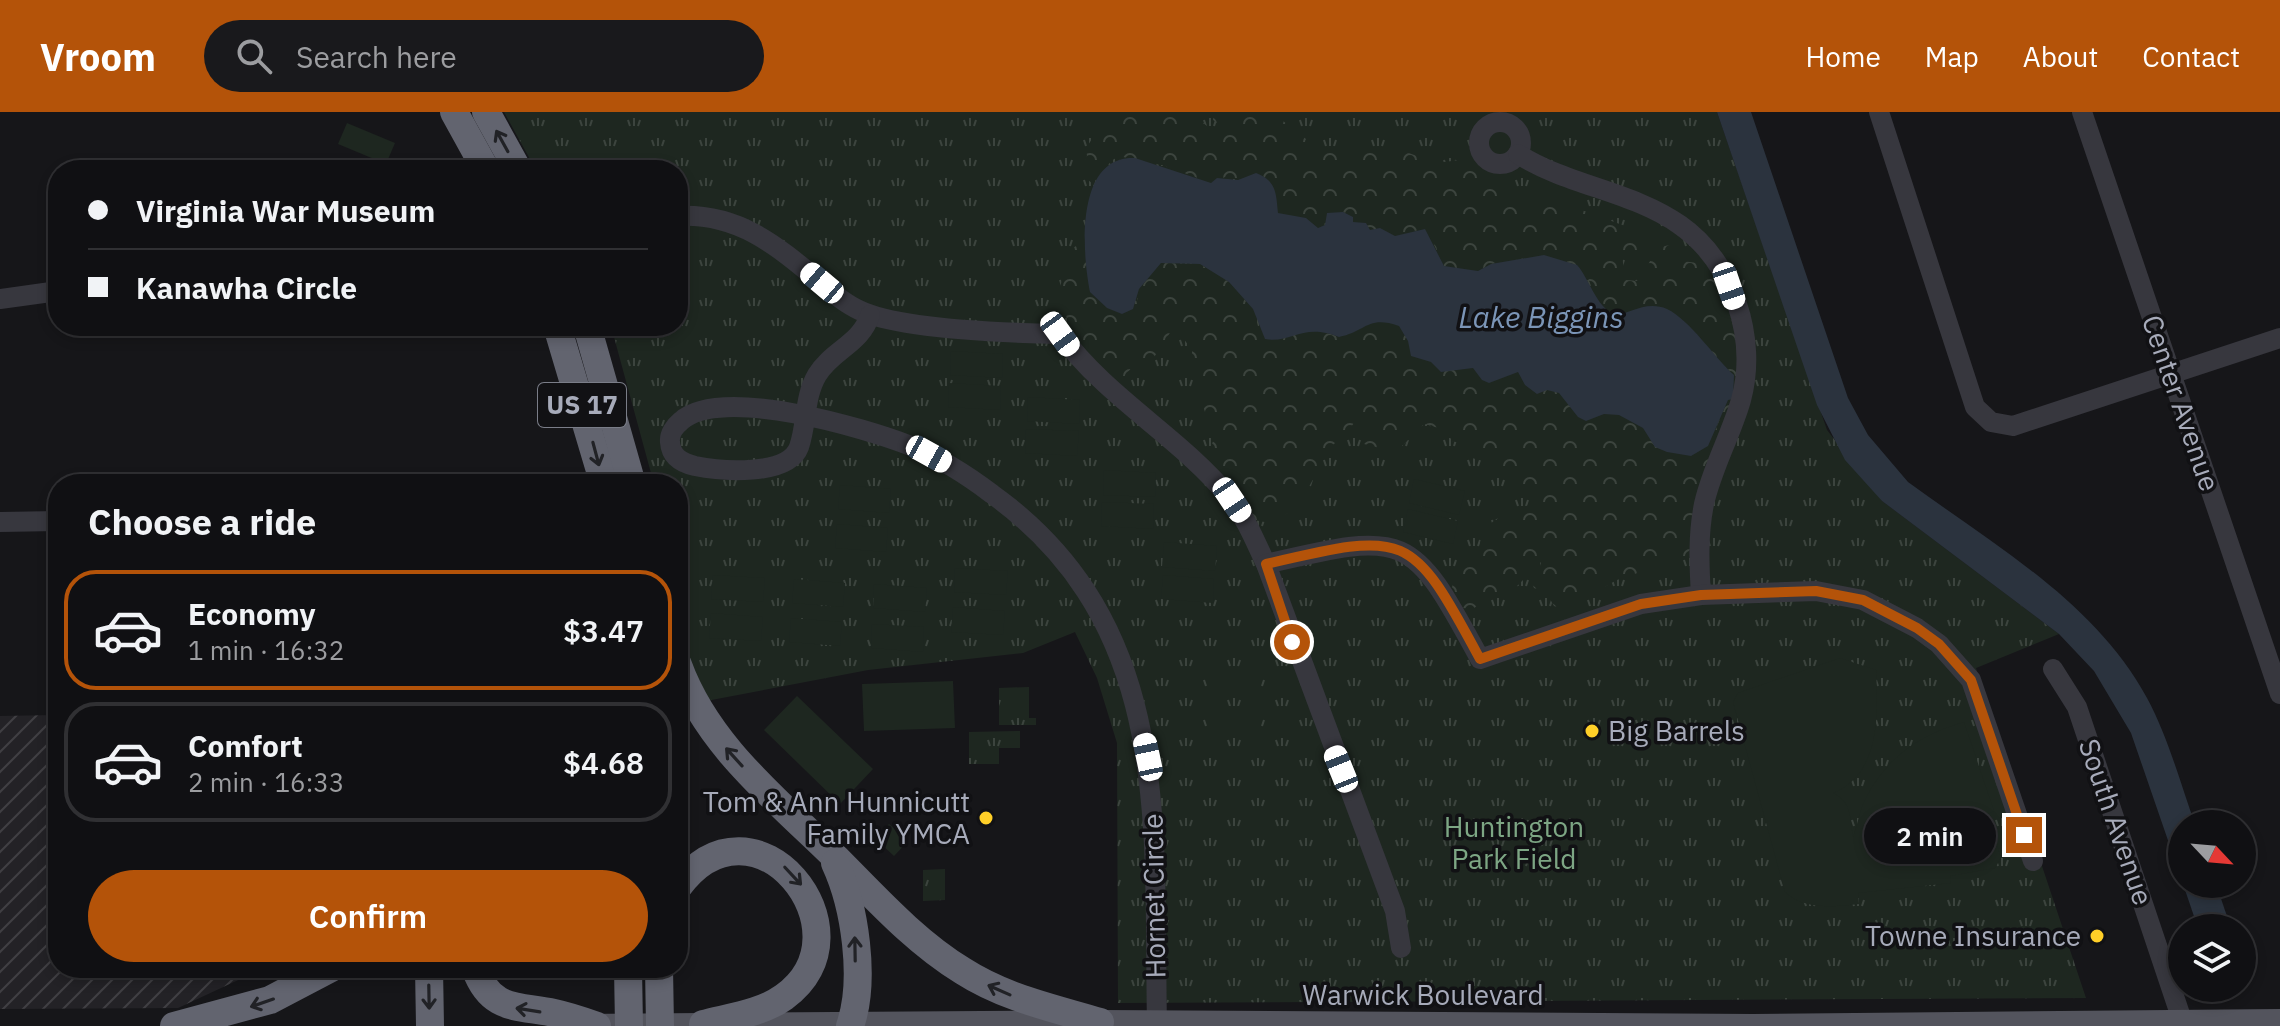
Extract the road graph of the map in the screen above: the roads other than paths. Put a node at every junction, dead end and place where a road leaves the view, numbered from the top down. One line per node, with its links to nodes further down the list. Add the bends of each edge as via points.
1 (486, 112): 8 (highway, one-way to 1)
2 (1879, 112): 16 (street, via 1975,407 1991,422 2013,426)
3 (2082, 112): 16 (street, Center Avenue)
4 (456, 116): 6 (highway); 7 (highway)
5 (1518, 154): 23 (street, via 1659,213 1703,246 1722,272 1742,320 1744,385 1704,503)
6 (471, 160)
7 (480, 160)
8 (512, 160)
9 (688, 217): 12 (street, via 749,229 847,304)
10 (48, 292): 11 (street)
11 (0, 299)
12 (870, 315): 17 (street, via 855,341 817,374); 22 (street, via 1060,334 1084,366 1219,486 1246,521)
13 (560, 336): 18 (highway, US 17, one-way to 18)
14 (590, 336): 19 (highway, US 17)
15 (2280, 338): 16 (street)
16 (2170, 374): 25 (street, Center Avenue)
17 (805, 414): 17 (street, via 700,410 677,424 670,435 671,449 684,464 701,467 777,467 798,448); 41 (street, Hornet Circle, via 910,446 953,467 1043,538 1093,604 1124,668 1148,757)
18 (601, 474)
19 (629, 474)
20 (48, 521): 21 (street)
21 (0, 522)
22 (1266, 564): 23 (street, via 1349,544 1405,552 1440,584 1480,659 1641,604); 30 (street, via 1395,911)
23 (1701, 595): 28 (street, via 1816,591 1863,600 1896,614 1935,642 1971,680)
24 (2053, 669): 39 (street, South Avenue, via 2077,707)
25 (2279, 689)
26 (688, 691): 27 (highway, one-way to 26, via 726,748)
27 (829, 851): 37 (highway, one-way to 27, via 1025,1001 964,972 915,935); 40 (highway, one-way to 27, via 853,911)
28 (2033, 861)
29 (688, 877): 38 (highway, one-way to 38, via 706,860 755,855 778,863 798,880 814,917 811,956 794,989 766,1007)
30 (1401, 948)
31 (312, 978): 43 (highway, one-way to 43, via 270,1000)
32 (429, 978): 44 (highway, one-way to 44)
33 (480, 978): 46 (highway, one-way to 33, via 551,1012 521,1010 504,1003)
34 (628, 978): 47 (highway)
35 (659, 978): 48 (highway)
36 (2280, 1021): 39 (main road, Warwick Boulevard)
37 (1100, 1022): 40 (main road, Warwick Boulevard); 41 (main road, Warwick Boulevard)
38 (703, 1024): 40 (main road, Warwick Boulevard); 46 (main road, Warwick Boulevard)
39 (2183, 1024): 42 (main road, Warwick Boulevard)
40 (851, 1025)
41 (1157, 1025): 49 (main road, Warwick Boulevard)
42 (1909, 1025): 50 (main road, Warwick Boulevard)
43 (174, 1026)
44 (430, 1026)
45 (566, 1026): 46 (main road, Warwick Boulevard)
46 (597, 1026)
47 (629, 1026)
48 (660, 1026)
49 (1374, 1026): 50 (main road, Warwick Boulevard)
50 (1753, 1026)

